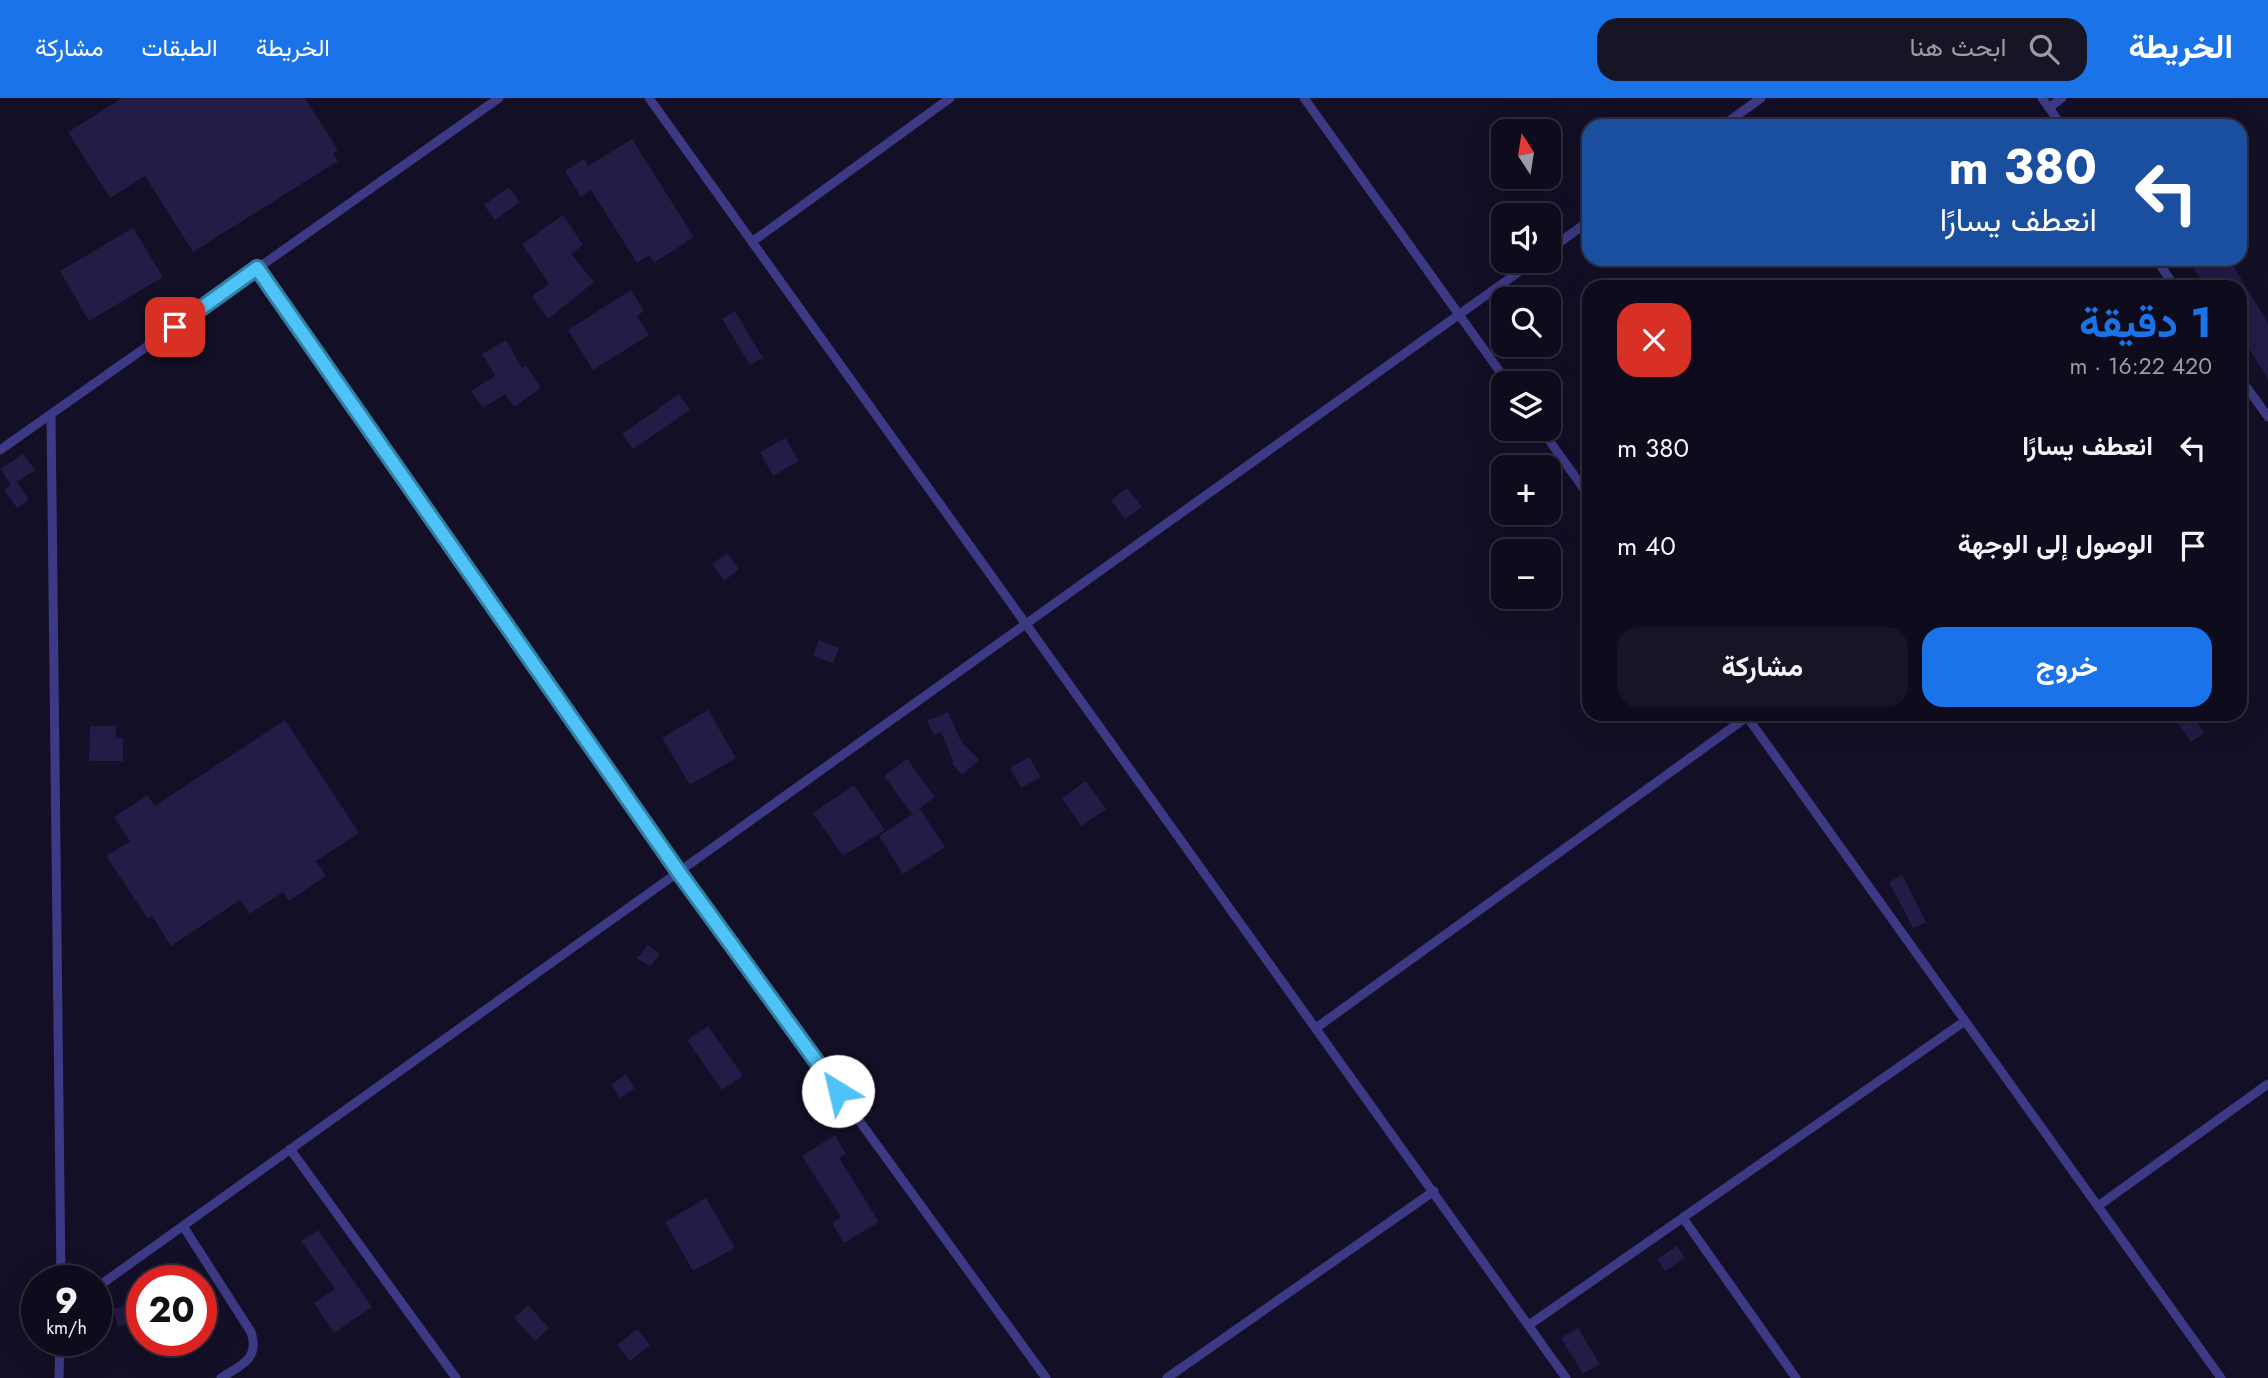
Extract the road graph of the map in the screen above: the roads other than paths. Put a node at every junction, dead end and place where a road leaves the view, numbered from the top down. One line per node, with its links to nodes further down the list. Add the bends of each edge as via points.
1 (499, 98): 14 (lane)
2 (649, 98): 12 (lane)
3 (950, 98): 12 (lane)
4 (1304, 98): 16 (lane)
5 (1761, 98): 9 (lane)
6 (2042, 98): 8 (lane)
7 (2062, 98): 8 (lane)
8 (2049, 108): 10 (lane)
9 (1732, 119)
10 (2057, 119)
11 (1582, 227): 13 (lane)
12 (752, 242): 24 (lane)
13 (1561, 242)
14 (257, 268): 19 (lane); 27 (lane)
15 (1517, 273): 16 (lane)
16 (1459, 315): 17 (lane); 24 (lane)
17 (1499, 371)
18 (2247, 388): 20 (lane)
19 (51, 415): 22 (lane); 36 (lane)
20 (2268, 417)
21 (1550, 441): 23 (lane)
22 (0, 450)
23 (1582, 486)
24 (1025, 623): 27 (lane); 29 (lane)
25 (1739, 721): 29 (lane)
26 (1751, 721): 28 (lane)
27 (678, 871): 31 (lane); 43 (lane)
28 (1965, 1021): 33 (lane); 34 (lane)
29 (1316, 1028): 32 (lane)
30 (2268, 1084): 33 (lane)
31 (290, 1149): 35 (lane); 42 (lane)
32 (1434, 1191): 38 (lane); 44 (lane)
33 (2098, 1206): 47 (lane)
34 (1683, 1218): 38 (lane); 46 (lane)
35 (183, 1226): 37 (lane); 41 (lane, via 255,1344 246,1362)
36 (61, 1265)
37 (112, 1277)
38 (1529, 1325): 45 (lane)
39 (60, 1356): 40 (lane)
40 (59, 1378)
41 (221, 1378)
42 (456, 1378)
43 (1046, 1378)
44 (1167, 1378)
45 (1566, 1378)
46 (1796, 1378)
47 (2221, 1378)

